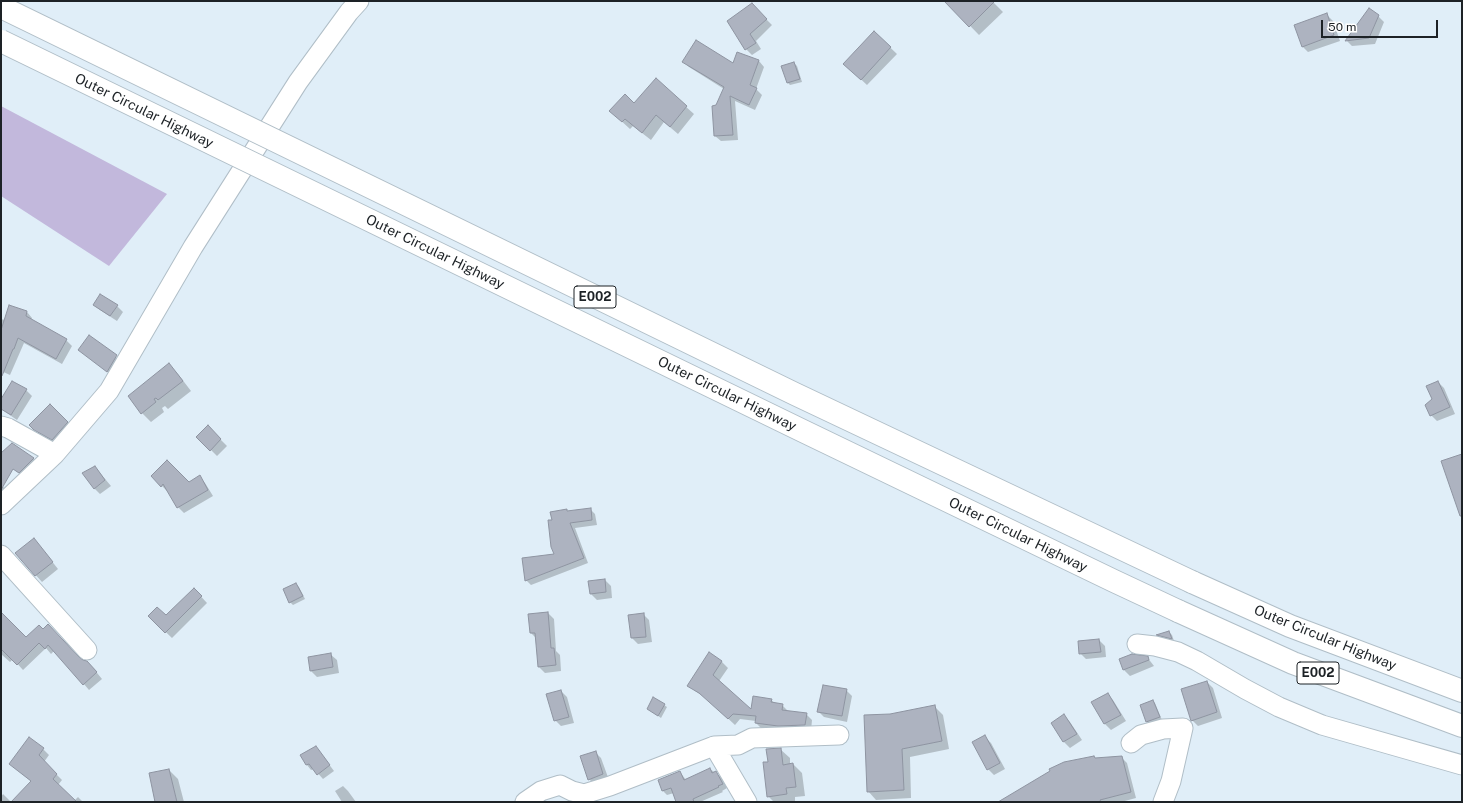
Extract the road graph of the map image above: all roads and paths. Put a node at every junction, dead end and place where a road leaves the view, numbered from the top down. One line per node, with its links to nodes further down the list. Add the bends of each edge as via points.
1 (359, 1): 5 (street, via 298,82 193,247 109,391)
2 (1, 7): 10 (highway, Outer Circular Highway / E002, bridge, via 788,390 1192,582 1290,626)
3 (1, 41): 11 (highway, Outer Circular Highway / E002, bridge, via 1114,582 1293,663)
4 (1, 426): 5 (street)
5 (55, 454): 6 (street)
6 (1, 505)
7 (1, 555): 9 (street)
8 (1137, 644): 15 (street, via 1178,652 1245,690 1322,724)
9 (87, 650)
10 (1462, 691)
11 (1462, 726)
12 (839, 735): 14 (street, via 752,738 738,745)
13 (1131, 743): 18 (street, via 1141,736 1163,729 1184,728)
14 (714, 746): 16 (street, via 584,794 560,785 541,791); 17 (street)
15 (1462, 765)
16 (525, 802)
17 (747, 802)
18 (1163, 802)

